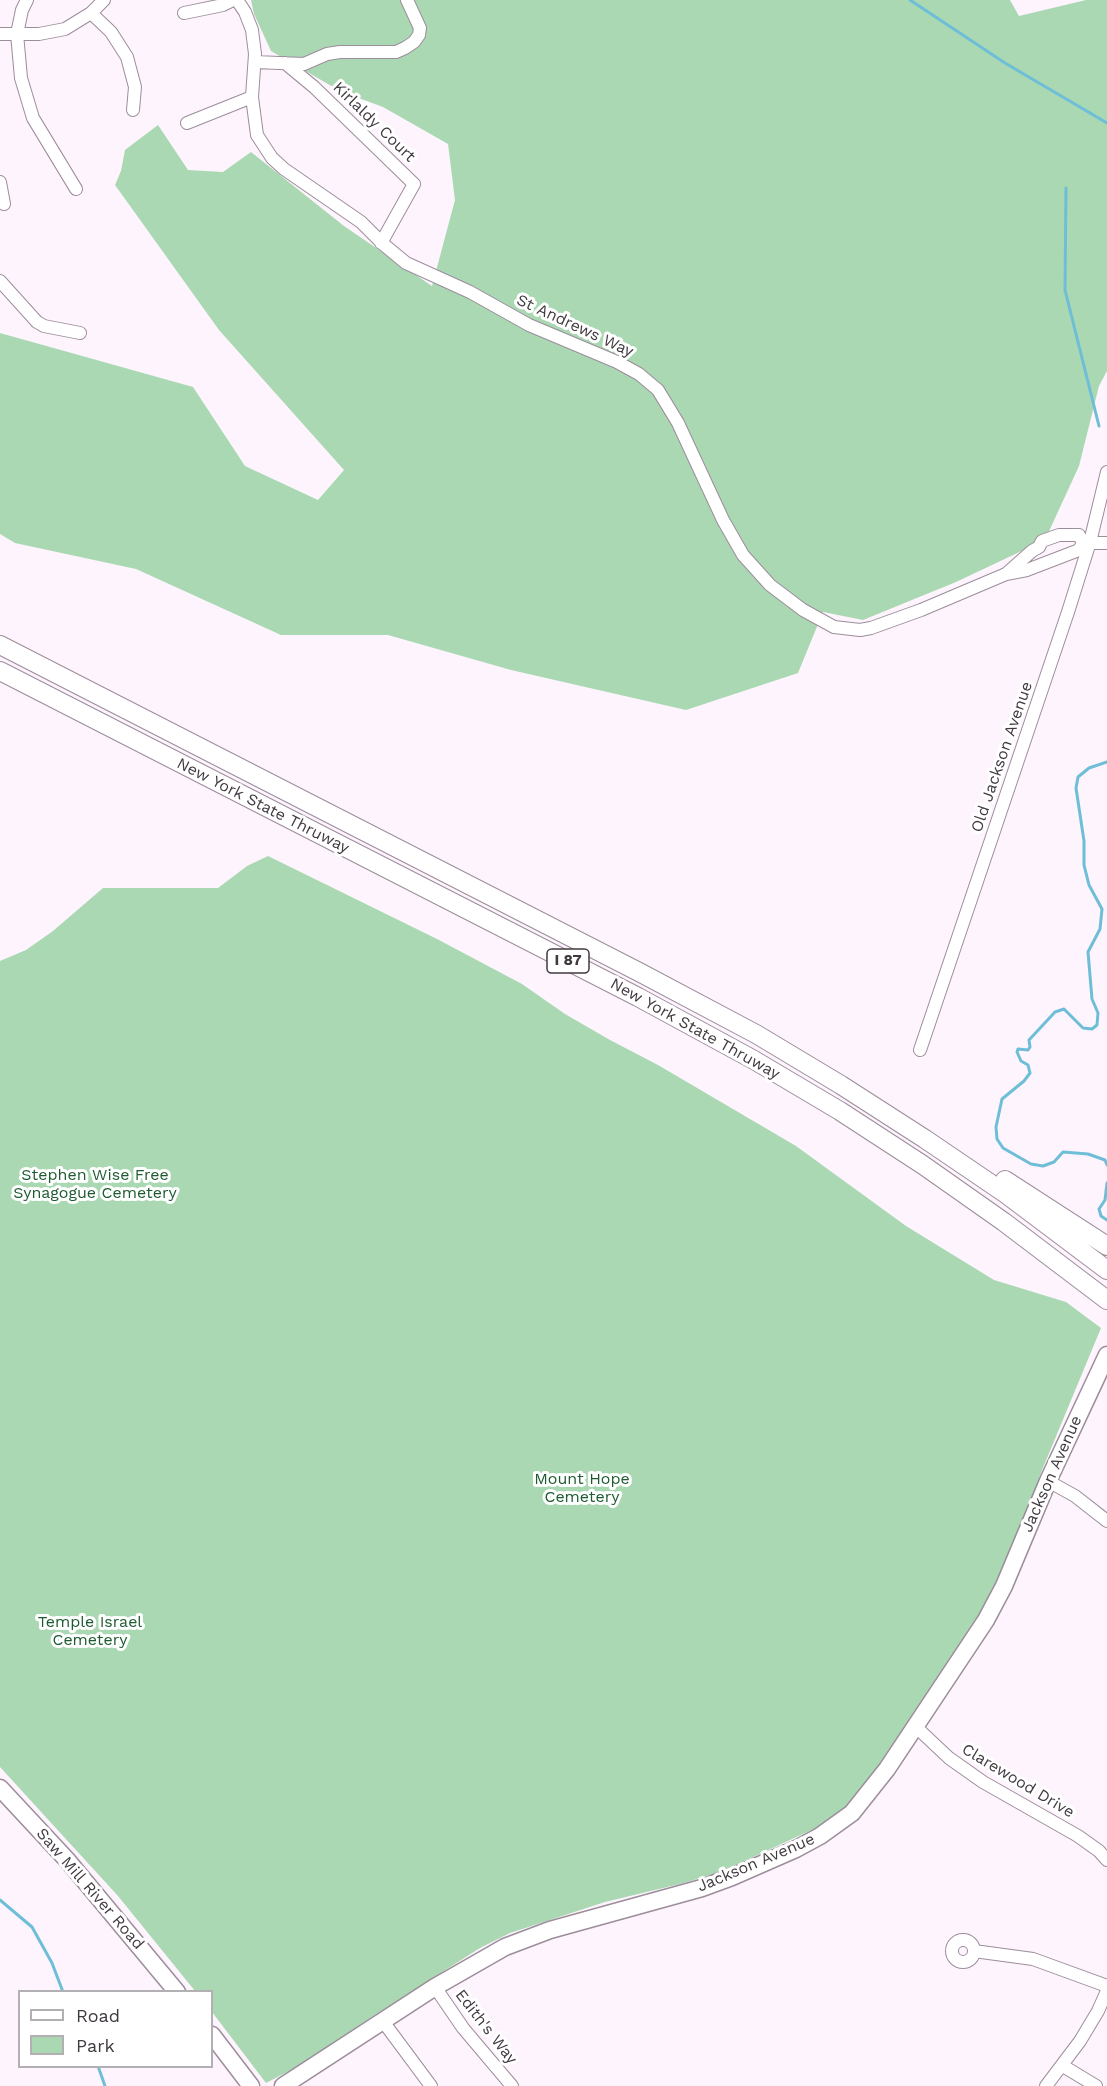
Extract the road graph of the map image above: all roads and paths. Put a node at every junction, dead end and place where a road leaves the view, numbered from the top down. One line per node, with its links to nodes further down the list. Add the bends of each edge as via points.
1 (27, 0): 8 (street)
2 (104, 0): 5 (street)
3 (235, 0): 6 (street); 9 (street, St Andrews Way, via 252,30)
4 (407, 0): 10 (street, via 420,28 419,35 405,48 396,52 340,52 310,63)
5 (91, 13): 8 (street, via 55,32); 12 (street, via 111,32 127,57 135,87)
6 (184, 13)
7 (0, 34): 8 (street)
8 (17, 34): 15 (street, via 21,78 30,109)
9 (255, 62): 10 (street); 11 (street, St Andrews Way)
10 (285, 63): 17 (street, Kirlaldy Court, via 414,184)
11 (252, 98): 13 (street); 17 (street, St Andrews Way, via 257,135 272,158 361,222)
12 (133, 110)
13 (187, 123)
14 (0, 182): 16 (street)
15 (76, 189)
16 (3, 204)
17 (381, 243): 27 (street, St Andrews Way, via 406,262 529,325 617,362 658,390 743,555 783,596 824,623 844,629 871,628)
18 (0, 281): 19 (street, via 44,326)
19 (80, 333)
20 (1107, 472): 22 (street, Old Jackson Avenue)
21 (1063, 539): 22 (street, via 1079,535); 24 (street, St Andrews Way, via 1059,536 1042,541); 25 (street)
22 (1087, 542): 23 (street); 25 (street, St Andrews Way); 30 (street, Old Jackson Avenue, via 1068,612)
23 (1107, 543)
24 (1040, 547): 26 (street); 27 (street, St Andrews Way)
25 (1066, 554): 26 (street, St Andrews Way)
26 (1046, 562): 27 (street, St Andrews Way)
27 (1006, 574)
28 (0, 645): 31 (highway, New York State Thruway / I 87, via 679,992)
29 (0, 671): 34 (highway, New York State Thruway / I 87, via 744,1054 923,1165)
30 (920, 1050)
31 (897, 1120): 32 (highway, via 1008,1182); 33 (highway, New York State Thruway / I 87, via 1006,1194)
32 (1107, 1246)
33 (1107, 1270)
34 (1107, 1300)
35 (1105, 1359): 36 (main road, Jackson Avenue)
36 (1048, 1481): 37 (street, via 1076,1496); 38 (main road, Jackson Avenue, via 986,1620)
37 (1107, 1521)
38 (915, 1726): 40 (street, Clarewood Drive, via 949,1758 983,1782 1078,1836); 43 (main road, Jackson Avenue, via 852,1813 796,1850 702,1888 528,1937)
39 (0, 1788): 44 (main road, Saw Mill River Road, via 68,1861)
40 (1107, 1860)
41 (974, 1951): 42 (street, via 1032,1959)
42 (1107, 1986)
43 (435, 1987): 46 (main road, Jackson Avenue); 52 (street, Edith's Way, via 463,2028)
44 (175, 1990)
45 (1107, 1991): 48 (street)
46 (382, 2020): 50 (main road, Jackson Avenue); 51 (street)
47 (213, 2036): 49 (main road)
48 (1063, 2066): 53 (street); 54 (street)
49 (251, 2086)
50 (283, 2086)
51 (431, 2086)
52 (512, 2086)
53 (1046, 2086)
54 (1096, 2086)

